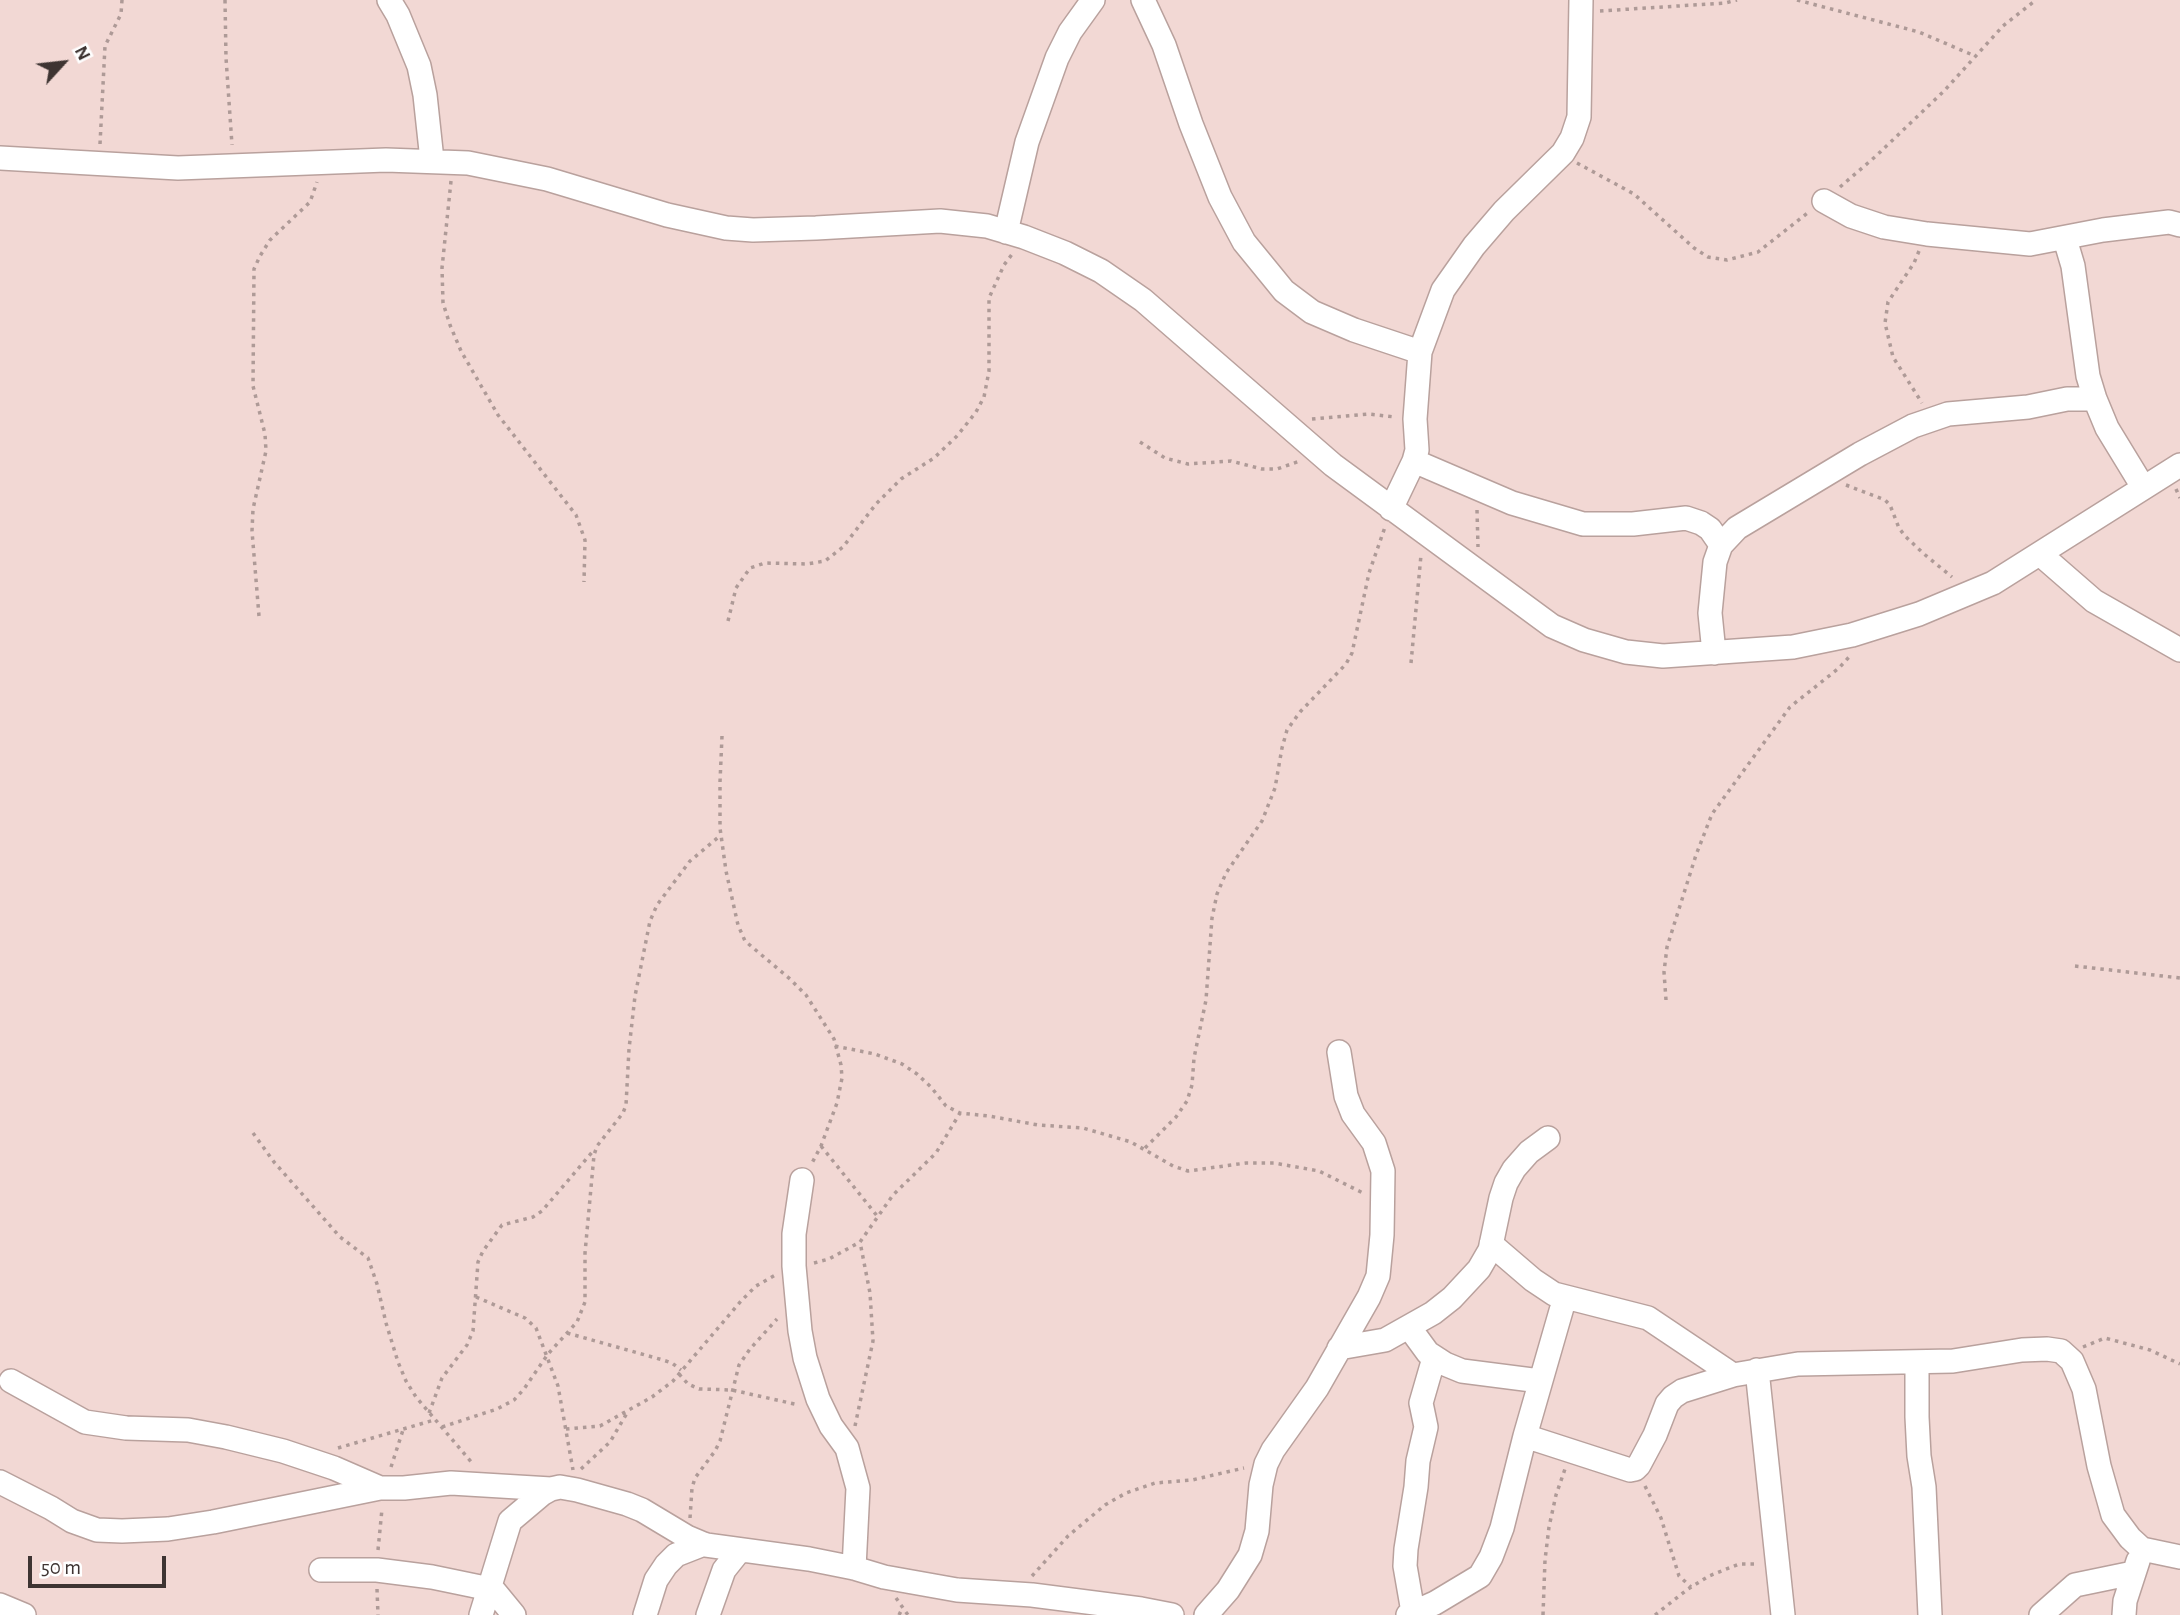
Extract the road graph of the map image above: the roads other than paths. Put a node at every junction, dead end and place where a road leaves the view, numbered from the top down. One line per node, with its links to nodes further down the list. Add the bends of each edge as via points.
1 (389, 0): 6 (street, via 419,66)
2 (1093, 0): 9 (street, via 1057,58 1027,142)
3 (1143, 0): 11 (street, via 1220,197 1244,242 1284,291 1312,312)
4 (1580, 6): 11 (street, via 1579,117 1572,138 1474,246 1443,290)
5 (0, 158): 6 (street, via 178,168)
6 (442, 161): 9 (street, via 536,176 726,228 940,220)
7 (1824, 201): 10 (street, via 1884,227 1927,234 2030,244)
8 (2180, 225): 10 (street, via 2169,222 2103,230)
9 (1015, 234): 16 (street, via 1101,271 1143,300 1318,453)
10 (2065, 239): 12 (street)
11 (1420, 352): 13 (street)
12 (2095, 399): 15 (street); 17 (street, via 1948,414 1913,426 1737,528)
13 (1414, 461): 16 (street); 17 (street, via 1511,503 1583,524 1686,518 1710,529)
14 (2180, 465): 15 (street)
15 (2143, 487): 18 (street)
16 (1391, 509): 20 (street, via 1552,626 1626,652 1663,656)
17 (1721, 545): 20 (street, via 1714,562 1710,613)
18 (2040, 554): 19 (street, via 2094,601); 20 (street, via 1993,583 1869,630 1793,647)
19 (2180, 650)
20 (1714, 653)
21 (1339, 1052): 27 (street, via 1346,1096 1381,1160 1384,1203 1378,1276)
22 (1548, 1138): 24 (street, via 1519,1161 1506,1183)
23 (802, 1180): 42 (street, via 794,1234 800,1331 822,1408 847,1448 858,1488)
24 (1491, 1244): 25 (street, via 1533,1280); 26 (street, via 1479,1269 1452,1298)
25 (1565, 1297): 31 (street, via 1648,1318); 33 (street)
26 (1409, 1327): 27 (street, via 1384,1340); 28 (street)
27 (1339, 1348): 54 (street, via 1266,1464 1250,1555)
28 (1434, 1358): 33 (street, via 1462,1371); 47 (street, via 1421,1403 1426,1427 1406,1549)
29 (1917, 1362): 30 (street, via 1798,1364); 40 (street, via 2022,1350 2062,1351 2080,1375 2113,1515); 56 (street)
30 (1757, 1370): 31 (street); 55 (street)
31 (1733, 1375): 34 (street, via 1673,1397 1655,1435 1630,1470)
32 (11, 1381): 36 (street, via 85,1422 226,1437 302,1457)
33 (1540, 1381): 34 (street)
34 (1525, 1436): 47 (street, via 1502,1528 1480,1576)
35 (0, 1482): 36 (street, via 72,1521 97,1530 122,1531 213,1522)
36 (383, 1488): 37 (street, via 451,1483)
37 (551, 1489): 38 (street, via 577,1489 627,1504); 45 (street, via 510,1521)
38 (695, 1540): 39 (street); 51 (street, via 656,1580)
39 (740, 1549): 42 (street); 52 (street, via 724,1570)
40 (2142, 1549): 41 (street); 44 (street)
41 (2180, 1557)
42 (854, 1568): 53 (street, via 946,1588)
43 (321, 1570): 45 (street, via 377,1570)
44 (2133, 1573): 57 (street, via 2076,1585); 58 (street)
45 (491, 1588): 49 (street); 50 (street)
46 (0, 1605): 48 (street)
47 (1410, 1614)
48 (24, 1615)
49 (481, 1615)
50 (514, 1615)
51 (645, 1615)
52 (708, 1615)
53 (1172, 1615)
54 (1206, 1615)
55 (1783, 1615)
56 (1930, 1615)
57 (2041, 1615)
58 (2124, 1615)

